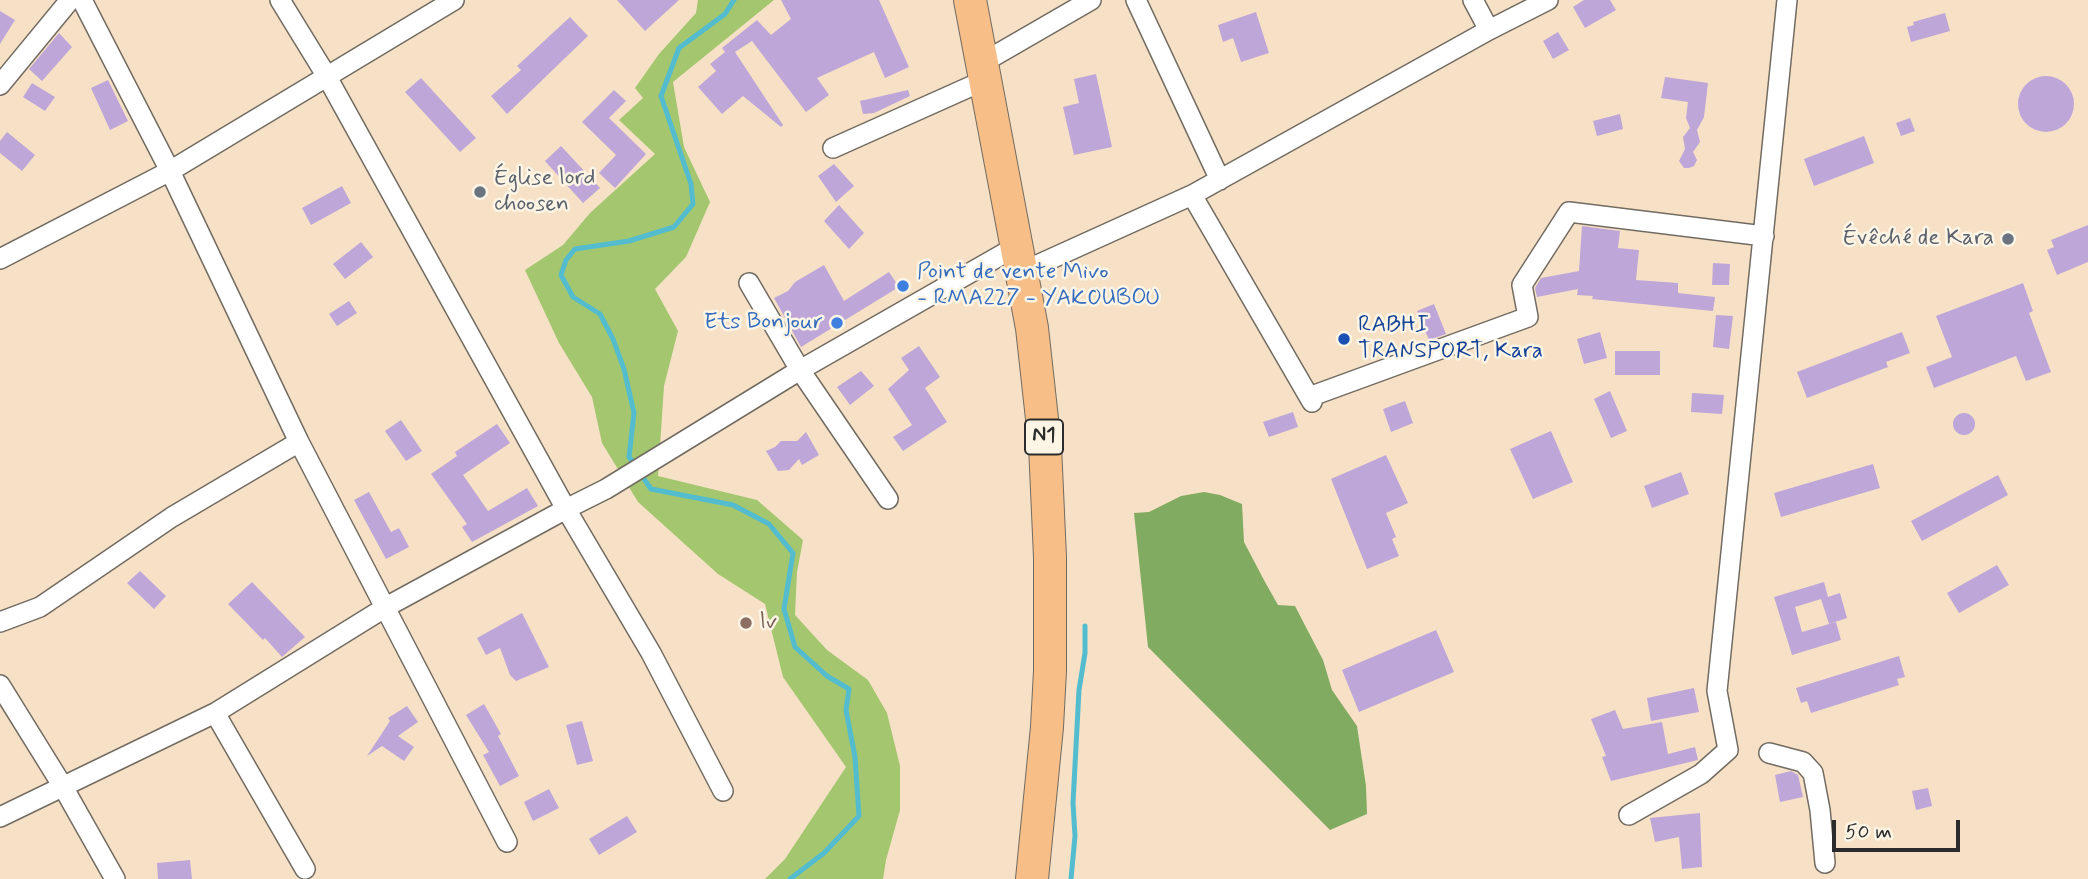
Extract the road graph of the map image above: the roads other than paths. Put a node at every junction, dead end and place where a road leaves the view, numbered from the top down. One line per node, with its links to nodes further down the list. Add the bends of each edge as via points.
1 (70, 0): 14 (street)
2 (82, 0): 16 (street)
3 (280, 0): 13 (street)
4 (454, 0): 13 (street)
5 (970, 0): 12 (highway, N1)
6 (1091, 0): 12 (street)
7 (1136, 0): 17 (street)
8 (1473, 0): 11 (street)
9 (1548, 0): 11 (street)
10 (1787, 0): 19 (street)
11 (1489, 30): 17 (street)
12 (983, 72): 15 (street); 21 (highway, N1)
13 (326, 75): 16 (street); 26 (street)
14 (0, 85)
15 (834, 148)
16 (170, 171): 20 (street); 24 (street)
17 (1220, 180): 18 (street)
18 (1192, 195): 19 (street, via 1311,400 1528,317 1522,285 1569,212); 21 (street)
19 (1764, 236): 34 (street, via 1717,691 1728,750 1701,775)
20 (0, 259)
21 (1020, 259): 23 (street); 40 (highway, N1, via 1042,404 1050,556 1048,705)
22 (749, 283): 23 (street)
23 (800, 370): 25 (street); 26 (street)
24 (299, 442): 27 (street); 28 (street, via 172,517 40,607)
25 (888, 499)
26 (566, 509): 27 (street); 33 (street, via 651,653)
27 (386, 607): 30 (street); 36 (street)
28 (0, 622)
29 (0, 685): 32 (street)
30 (215, 713): 32 (street); 38 (street)
31 (1769, 753): 37 (street, via 1803,762 1813,773)
32 (62, 785): 35 (street); 39 (street)
33 (723, 791)
34 (1629, 815)
35 (0, 817)
36 (507, 842)
37 (1825, 863)
38 (305, 869)
39 (115, 879)
40 (1031, 879)

